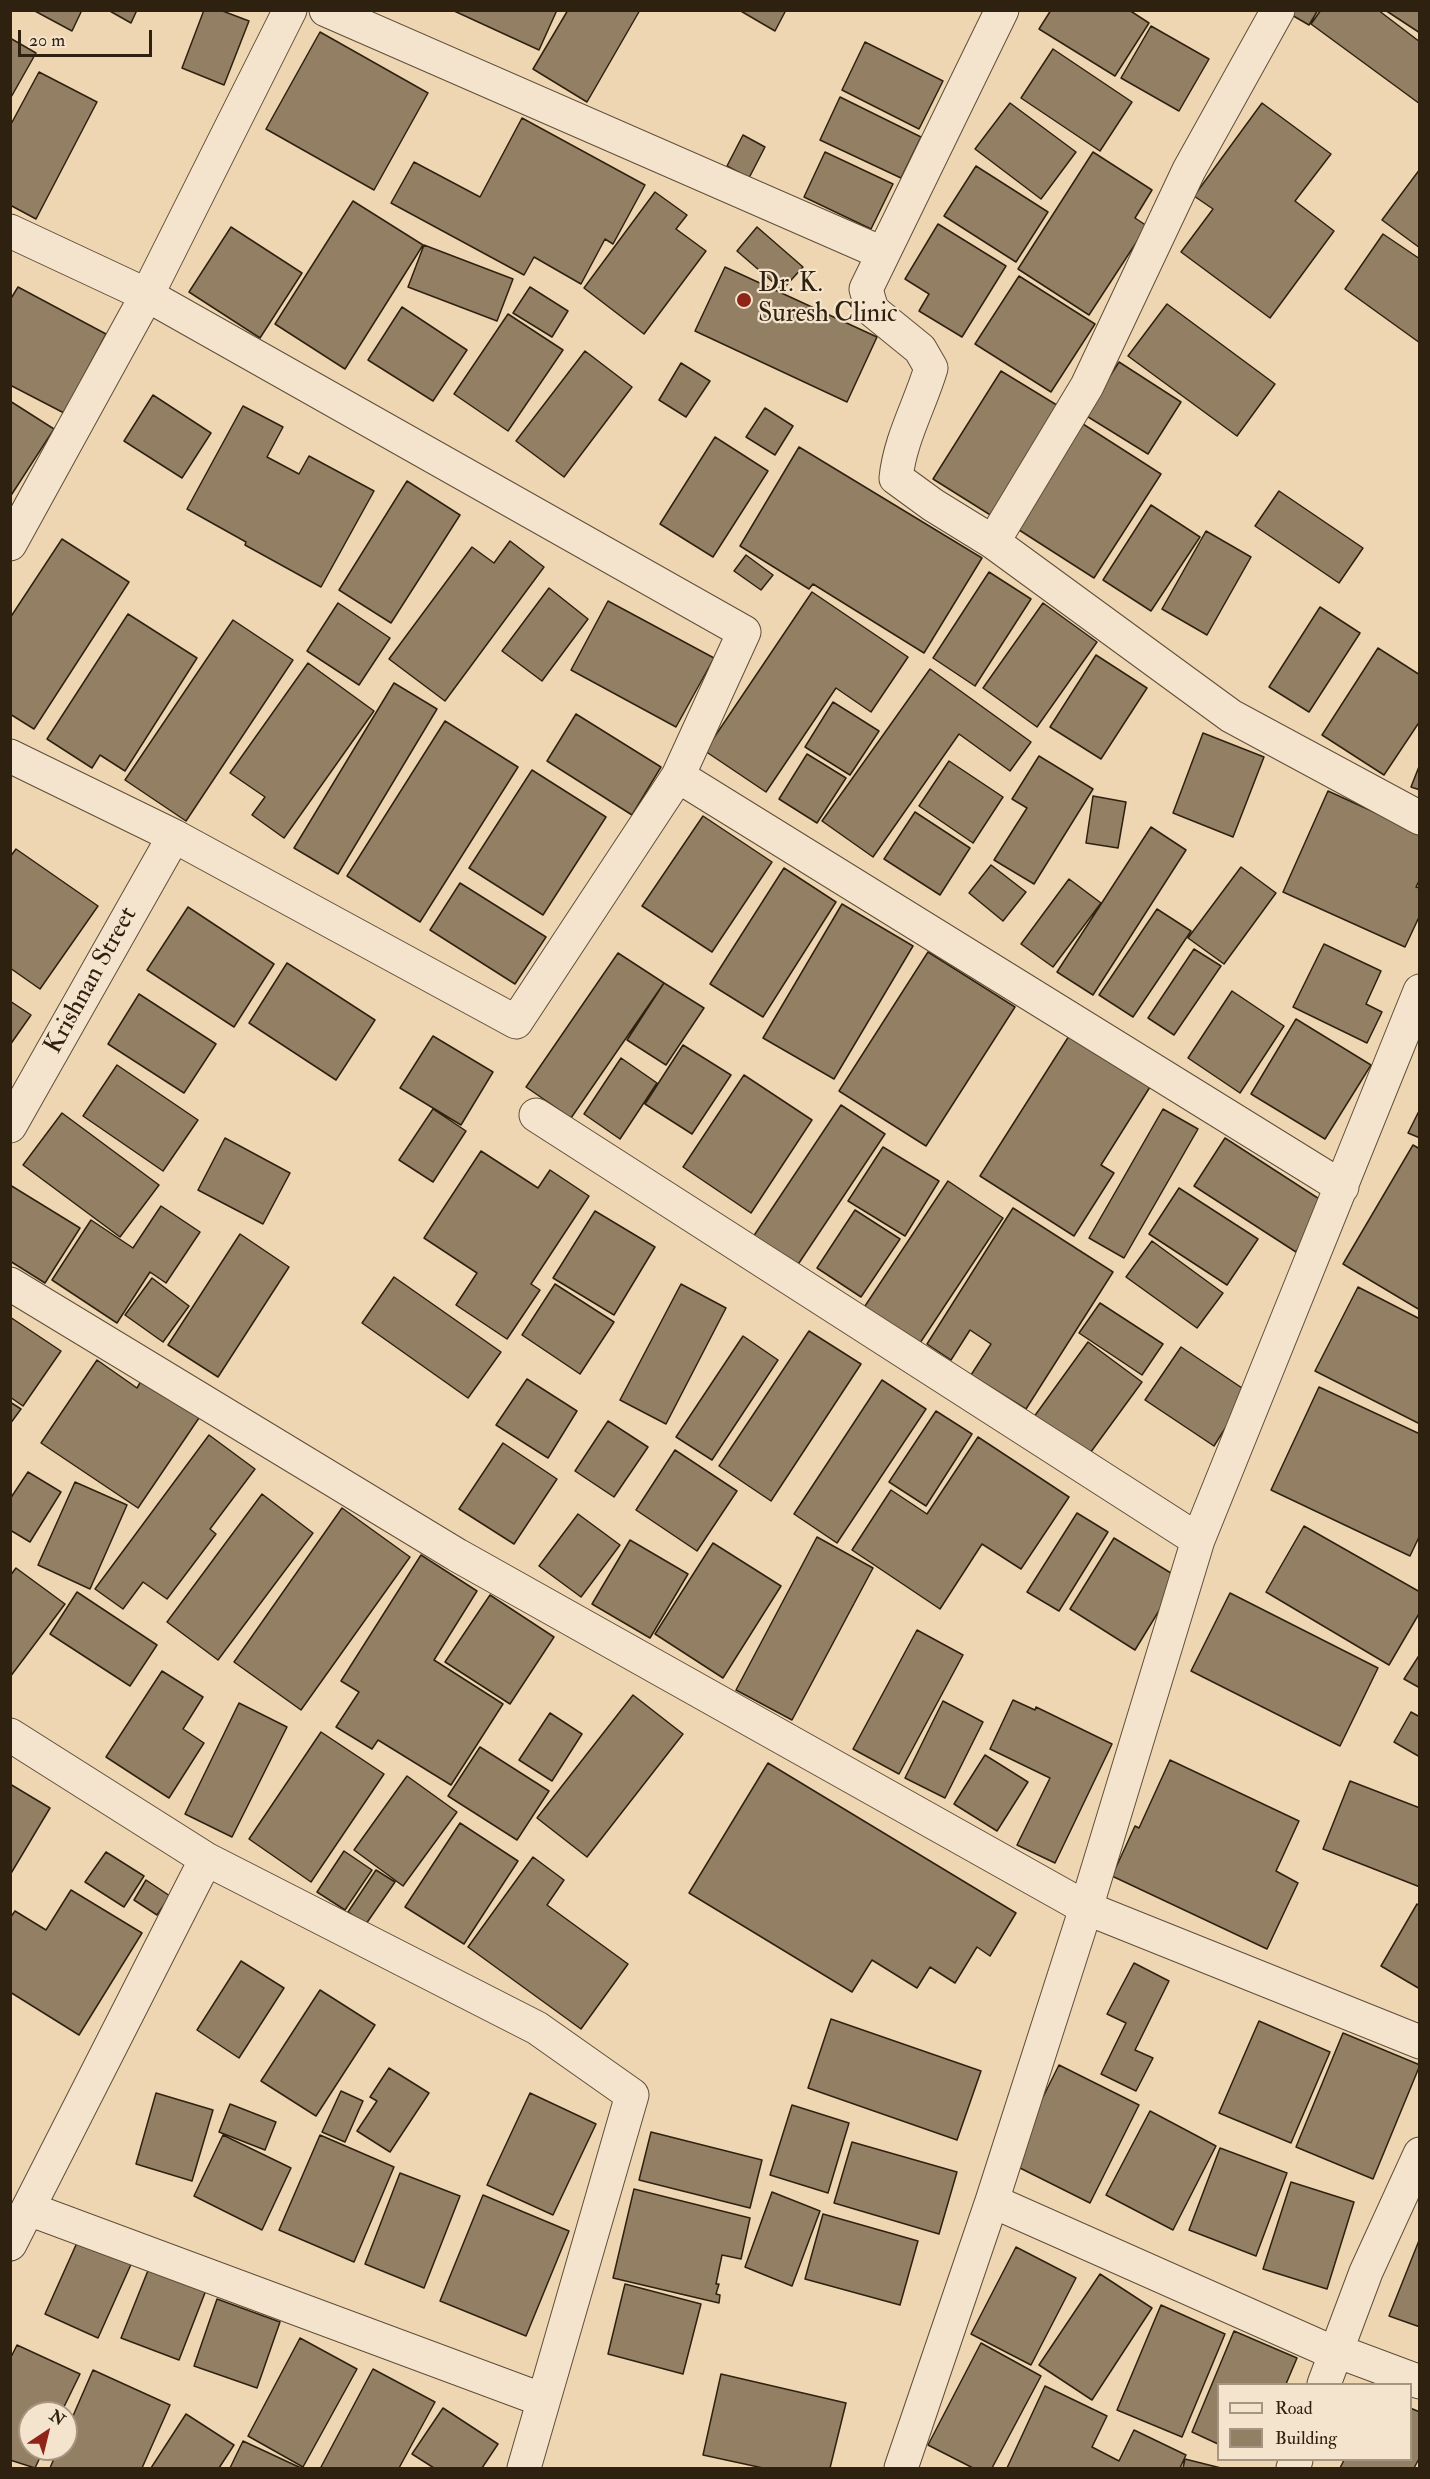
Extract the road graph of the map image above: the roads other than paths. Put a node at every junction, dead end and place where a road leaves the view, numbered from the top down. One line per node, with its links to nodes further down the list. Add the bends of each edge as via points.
1 (290, 10): 7 (street)
2 (326, 10): 6 (street)
3 (1002, 10): 6 (street)
4 (1278, 10): 8 (street, via 1189,170 1087,386)
5 (10, 231): 7 (street)
6 (882, 253): 8 (street, via 866,289 872,310 920,349 931,368 899,454 897,478)
7 (147, 295): 9 (street); 11 (street, via 744,632)
8 (993, 542): 12 (street, via 1231,716)
9 (10, 544)
10 (10, 756): 13 (street)
11 (678, 776): 13 (street, via 516,1022); 17 (street)
12 (1419, 818)
13 (174, 836): 16 (street, Krishnan Street)
14 (1419, 991): 17 (street)
15 (536, 1115): 19 (street)
16 (10, 1126)
17 (1342, 1187): 19 (street)
18 (10, 1284): 22 (street, via 457,1555)
19 (1198, 1540): 22 (street)
20 (10, 1735): 21 (street)
21 (206, 1859): 26 (street); 31 (street, via 537,2028 632,2095)
22 (1086, 1908): 23 (street); 25 (street)
23 (1419, 2042)
24 (1419, 2154): 28 (street, via 1366,2272)
25 (992, 2201): 28 (street); 33 (street)
26 (29, 2209): 27 (street); 31 (street)
27 (10, 2244)
28 (1336, 2351): 29 (street); 30 (street)
29 (1419, 2382)
30 (1325, 2383)
31 (543, 2400): 32 (street)
32 (524, 2469)
33 (901, 2469)

